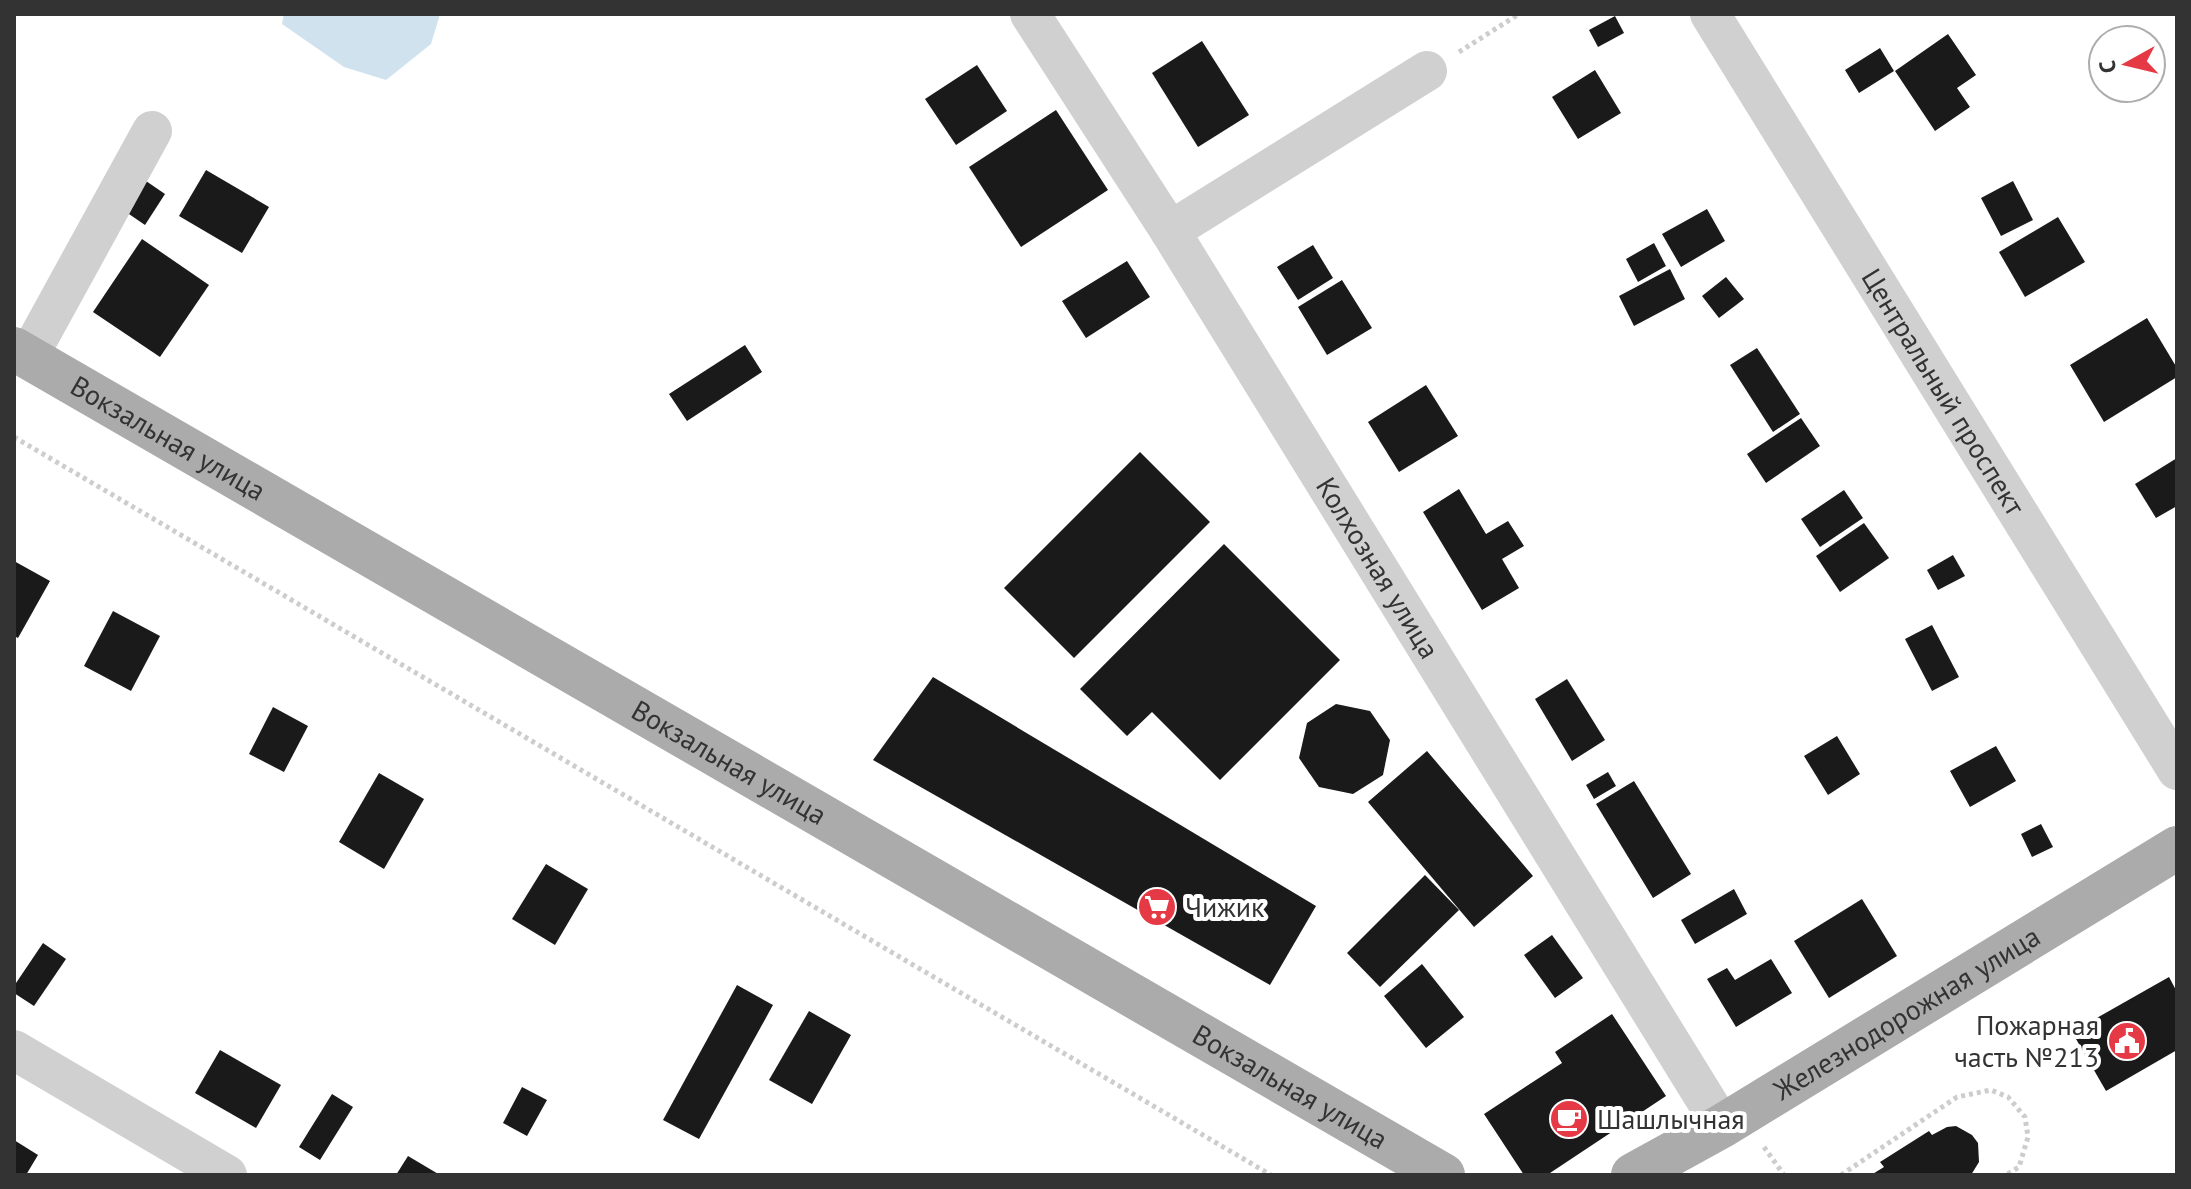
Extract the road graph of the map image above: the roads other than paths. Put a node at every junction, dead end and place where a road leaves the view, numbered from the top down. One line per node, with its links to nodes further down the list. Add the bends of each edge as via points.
1 (1030, 14): 5 (street, Колхозная улица)
2 (1710, 14): 7 (street, Центральный проспект)
3 (1427, 71): 5 (street)
4 (152, 131): 6 (street)
5 (1170, 231): 10 (street, Колхозная улица)
6 (21, 353): 12 (main road, Вокзальная улица)
7 (2177, 770)
8 (2177, 848): 10 (main road, Железнодорожная улица)
9 (14, 1050): 11 (street)
10 (1740, 1133): 13 (main road, Железнодорожная улица)
11 (227, 1175)
12 (1443, 1175)
13 (1633, 1175)

